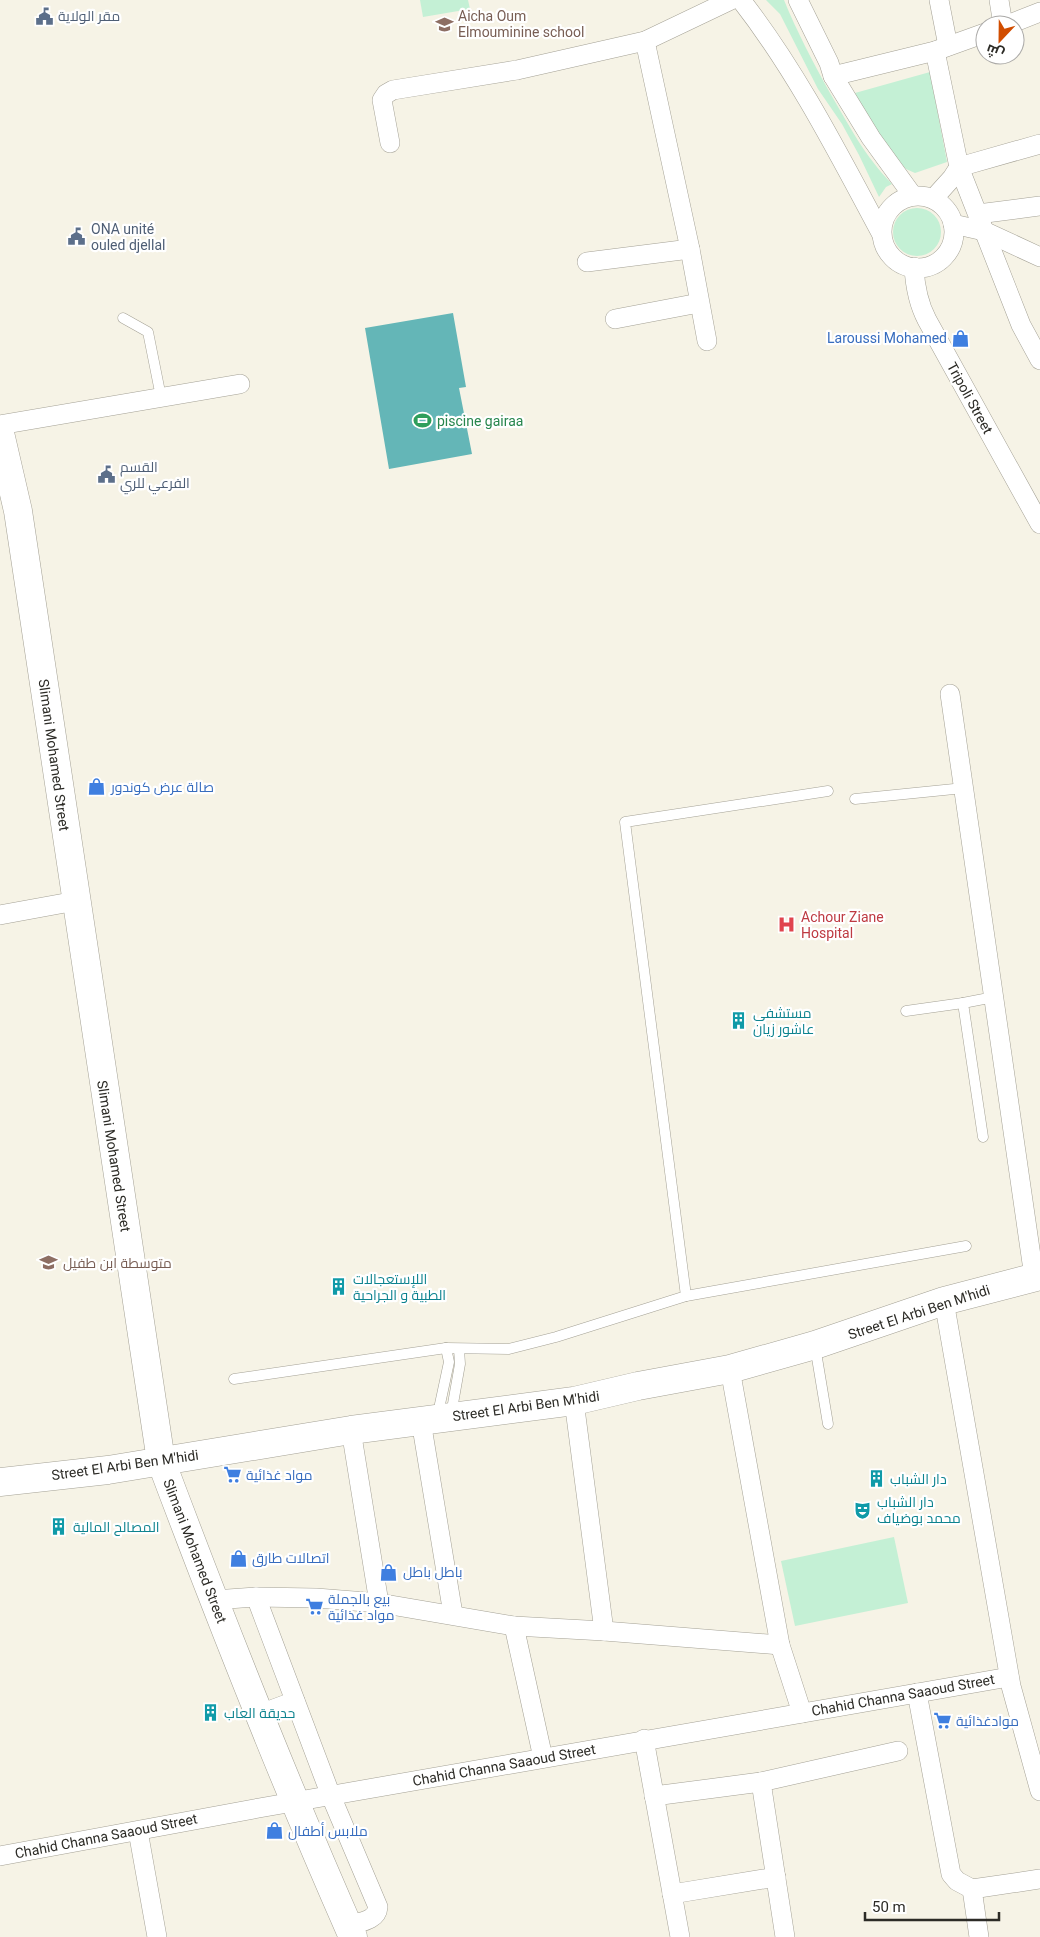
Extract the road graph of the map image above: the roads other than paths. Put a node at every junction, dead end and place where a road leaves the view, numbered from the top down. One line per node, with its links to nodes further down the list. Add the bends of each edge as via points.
1 (731, 0): 10 (street)
2 (742, 0): 21 (street, via 796,78)
3 (798, 0): 12 (street)
4 (939, 0): 11 (street)
5 (999, 0): 7 (street)
6 (1040, 12): 8 (street)
7 (1001, 15)
8 (1025, 18)
9 (975, 36): 11 (street)
10 (644, 41): 13 (street, via 517,70 393,90 382,100); 22 (street)
11 (941, 48): 12 (street); 15 (street)
12 (833, 76): 16 (street, via 884,159)
13 (390, 143)
14 (1040, 144): 15 (street)
15 (959, 167): 17 (street); 19 (street)
16 (913, 196): 17 (street); 21 (street, via 897,202 885,216)
17 (932, 199): 20 (street, via 942,205)
18 (1040, 206): 19 (street)
19 (981, 223): 20 (street); 23 (street); 29 (street)
20 (953, 224): 25 (street, via 953,239 947,253 936,263)
21 (882, 233): 25 (street, via 886,249 894,258)
22 (690, 249): 24 (street); 26 (street)
23 (1040, 257)
24 (587, 262)
25 (914, 267): 38 (street, Tripoli Street, via 915,288 921,308)
26 (699, 303): 28 (street); 31 (street)
27 (123, 318): 34 (lane, via 148,332)
28 (615, 319)
29 (1021, 325): 30 (street); 32 (street)
30 (1040, 332)
31 (707, 342)
32 (1040, 360)
33 (240, 384): 34 (street)
34 (161, 397): 35 (street)
35 (0, 425)
36 (0, 433): 37 (street, Slimani Mohamed Street)
37 (7, 490): 43 (street, Slimani Mohamed Street)
38 (1040, 524)
39 (950, 694): 40 (street)
40 (964, 788): 42 (lane); 45 (street)
41 (828, 792): 51 (lane, via 625,822)
42 (855, 799)
43 (76, 900): 44 (street); 62 (street, Slimani Mohamed Street)
44 (0, 915)
45 (994, 998): 46 (lane); 50 (street)
46 (963, 1003): 47 (lane); 48 (lane)
47 (906, 1011)
48 (983, 1137)
49 (966, 1246): 51 (lane)
50 (1037, 1276): 52 (street, Street El Arbi Ben M'hidi)
51 (686, 1296): 55 (lane, via 556,1337 509,1348)
52 (944, 1301): 53 (street, Street El Arbi Ben M'hidi); 71 (street)
53 (815, 1345): 56 (street, Street El Arbi Ben M'hidi); 60 (lane)
54 (446, 1348): 55 (lane); 57 (lane); 59 (lane, via 449,1362)
55 (459, 1349): 59 (lane, via 460,1364)
56 (730, 1368): 58 (street, Street El Arbi Ben M'hidi); 70 (street)
57 (234, 1379)
58 (574, 1401): 59 (street, Street El Arbi Ben M'hidi); 69 (street)
59 (436, 1419): 61 (street, Street El Arbi Ben M'hidi); 67 (street)
60 (828, 1424)
61 (351, 1430): 62 (street, Street El Arbi Ben M'hidi); 66 (street)
62 (161, 1461): 63 (street, Street El Arbi Ben M'hidi); 65 (street, Slimani Mohamed Street)
63 (0, 1482)
64 (256, 1597): 65 (street); 66 (street); 73 (street)
65 (214, 1600): 75 (street, Slimani Mohamed Street)
66 (379, 1603): 67 (street)
67 (453, 1614): 68 (street)
68 (514, 1626): 69 (street); 78 (street)
69 (604, 1631): 70 (street)
70 (780, 1645): 74 (street)
71 (1009, 1677): 72 (street, Chahid Channa Saaoud Street); 80 (street)
72 (917, 1692): 74 (street, Chahid Channa Saaoud Street); 88 (street, via 950,1869 956,1882)
73 (295, 1701): 75 (street); 81 (street)
74 (802, 1713): 76 (street, Chahid Channa Saaoud Street)
75 (260, 1714): 83 (street, Slimani Mohamed Street)
76 (644, 1739): 78 (street, Chahid Channa Saaoud Street); 82 (street)
77 (898, 1751): 79 (street)
78 (543, 1758): 81 (street, Chahid Channa Saaoud Street)
79 (761, 1782): 82 (street); 86 (street)
80 (1040, 1792)
81 (331, 1796): 83 (street, Chahid Channa Saaoud Street); 90 (street, via 378,1907 374,1918)
82 (654, 1796): 89 (street)
83 (295, 1801): 84 (street, Chahid Channa Saaoud Street); 90 (street, Slimani Mohamed Street)
84 (138, 1831): 85 (street, Chahid Channa Saaoud Street); 91 (street)
85 (0, 1856)
86 (776, 1877): 89 (street); 93 (street)
87 (1040, 1879): 88 (street)
88 (972, 1889): 94 (street)
89 (672, 1894): 92 (street)
90 (350, 1931)
91 (157, 1937)
92 (680, 1937)
93 (785, 1937)
94 (979, 1937)

